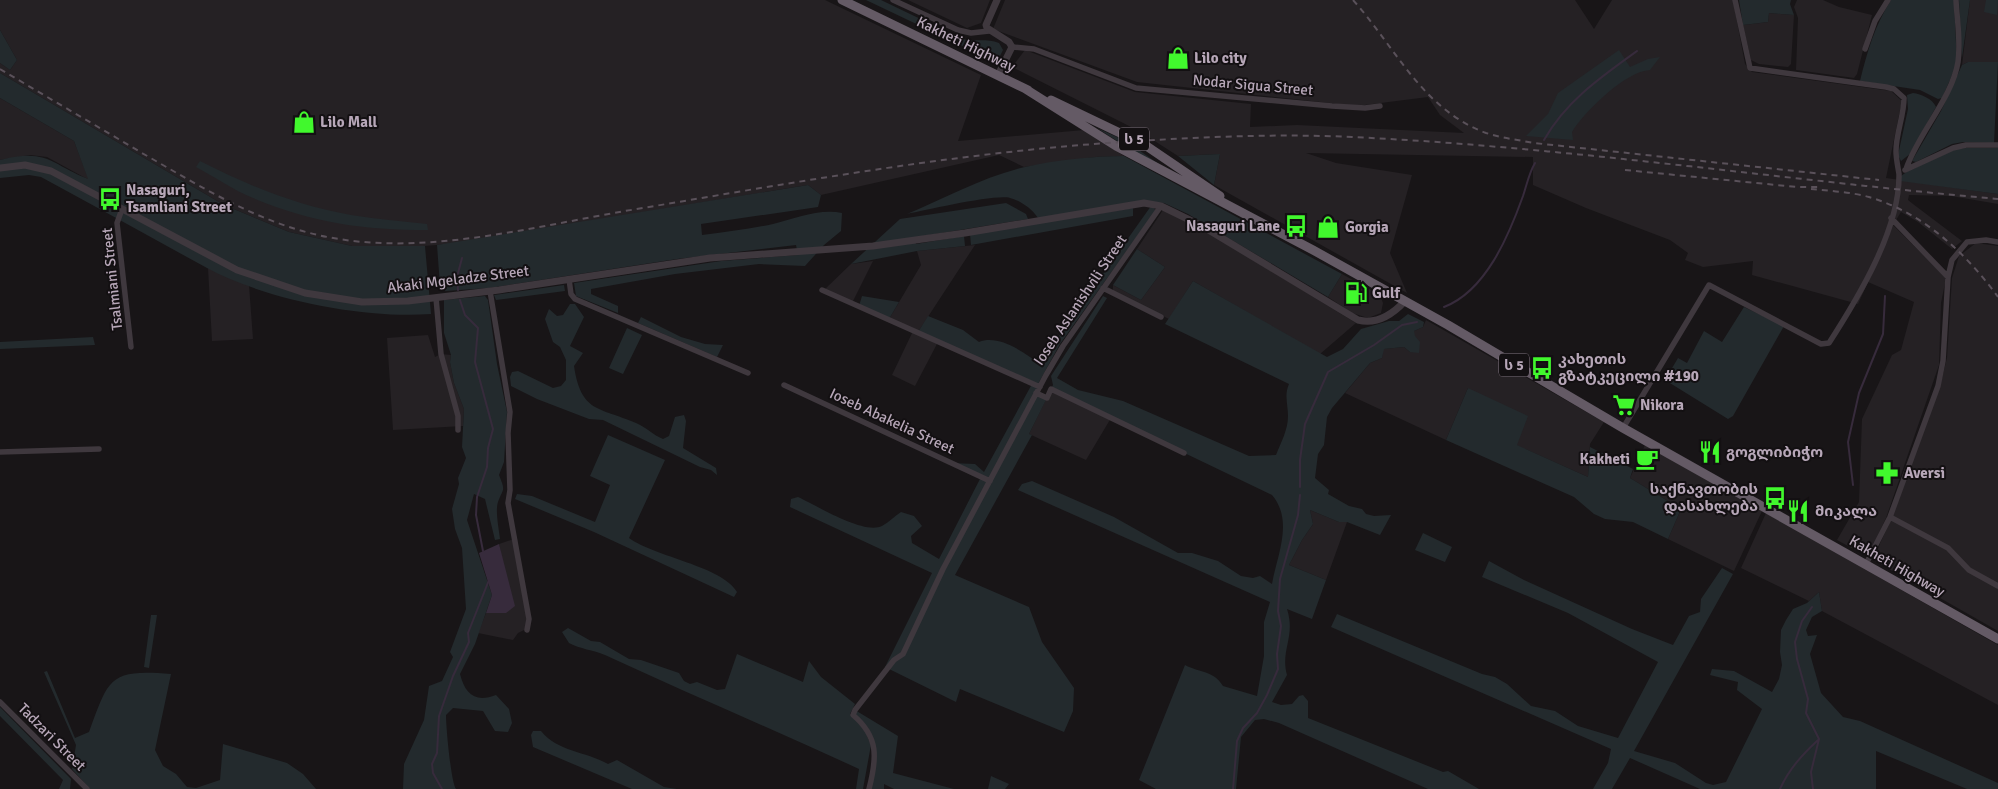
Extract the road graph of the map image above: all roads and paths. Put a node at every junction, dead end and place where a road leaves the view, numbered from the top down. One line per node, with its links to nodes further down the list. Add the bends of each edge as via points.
1 (842, 0): 10 (highway, Kakheti Highway / ს 5)
2 (893, 0): 7 (street, via 958,30 971,33)
3 (997, 0): 7 (street, via 986,25)
4 (1735, 0): 16 (street, via 1750,68 1886,87 1901,94 1904,104 1896,150)
5 (1888, 0): 9 (street, via 1875,21)
6 (1956, 0): 15 (street, via 1958,64)
7 (989, 31): 8 (street, Nodar Sigua Street)
8 (1012, 47): 10 (street); 12 (street, Nodar Sigua Street, via 1034,49 1136,88 1348,107)
9 (1865, 49)
10 (998, 74): 11 (highway, Kakheti Highway / ს 5)
11 (1024, 88): 18 (highway, Kakheti Highway / ს 5, via 1116,146); 18 (highway, Kakheti Highway / ს 5, via 1145,145)
12 (1380, 106)
13 (1998, 145): 15 (street, via 1953,148)
14 (0, 168): 19 (street, Akaki Mgeladze Street, via 25,165 51,171)
15 (1906, 170): 16 (street)
16 (1899, 173): 20 (street)
17 (1161, 206): 23 (street, Akaki Mgeladze Street, via 1144,203 873,246 710,258); 24 (street, Ioseb Aslanishvili Street); 28 (street, via 1202,226 1358,320 1376,321 1395,312)
18 (1234, 207): 28 (highway, Kakheti Highway / ს 5)
19 (122, 209): 27 (street, Akaki Mgeladze Street, via 218,261 282,287 362,302); 30 (street, Tsalmiani Street, via 117,222)
20 (1891, 218): 22 (street); 36 (street, via 1873,269 1852,307 1825,345 1708,285)
21 (1998, 242): 22 (street, via 1967,242 1952,260)
22 (1948, 277): 42 (street, via 1944,351 1938,386)
23 (569, 279): 26 (street, Akaki Mgeladze Street); 31 (street, via 576,299)
24 (1103, 288): 29 (street); 32 (street, Ioseb Aslanishvili Street)
25 (822, 290): 35 (street)
26 (490, 291): 27 (street, Akaki Mgeladze Street); 45 (street, via 510,412 508,503 529,619)
27 (436, 298): 37 (street, via 441,354 458,416)
28 (1405, 301): 36 (highway, Kakheti Highway / ს 5)
29 (1161, 317)
30 (131, 347)
31 (748, 373)
32 (1045, 377): 34 (street); 35 (street, Ioseb Aslanishvili Street)
33 (784, 385): 41 (street, Ioseb Abakelia Street)
34 (1051, 389): 35 (street, via 1047,398); 40 (street)
35 (1038, 390): 41 (street, Ioseb Aslanishvili Street)
36 (1623, 428): 43 (highway, Kakheti Highway / ს 5)
37 (458, 430)
38 (99, 448): 39 (street)
39 (0, 452)
40 (1184, 453)
41 (990, 481): 49 (street, Ioseb Aslanishvili Street, via 903,654 894,660 853,715 866,726 874,746)
42 (1890, 517): 43 (street); 44 (street, via 1948,548 1969,570)
43 (1866, 564): 46 (highway, Kakheti Highway / ს 5)
44 (1998, 586)
45 (527, 630)
46 (1998, 639)
47 (0, 702): 48 (street, Tadzari Street)
48 (87, 789)
49 (869, 789)

